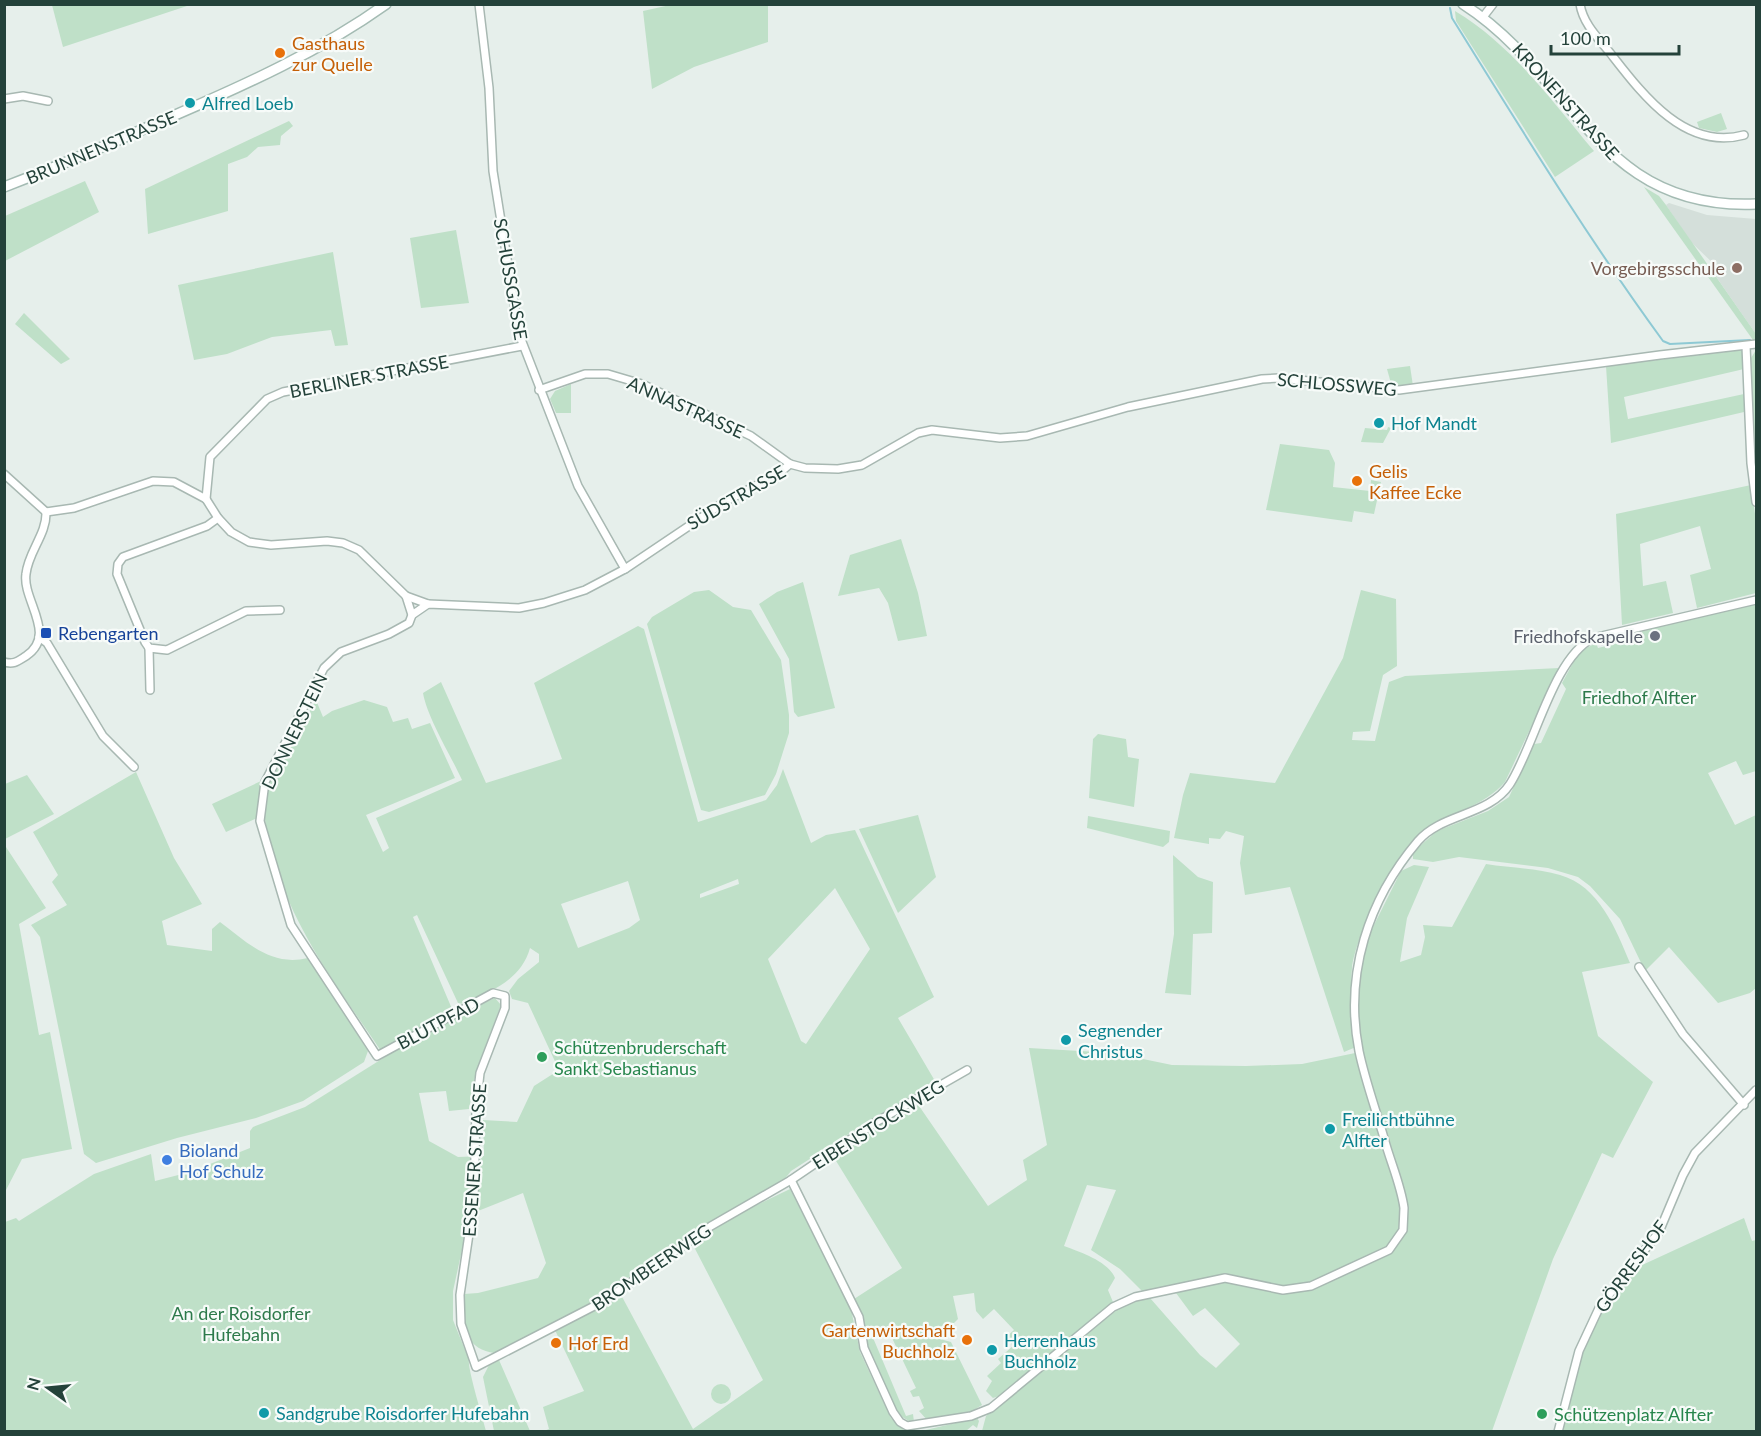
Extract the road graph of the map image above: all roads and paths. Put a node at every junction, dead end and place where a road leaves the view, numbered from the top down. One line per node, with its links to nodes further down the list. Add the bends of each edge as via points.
1 (386, 4): 10 (street, BRUNNENSTRASSE, via 320,47 232,90)
2 (479, 4): 13 (street, SCHUSSGASSE, via 493,171)
3 (1463, 4): 6 (street, KRONENSTRASSE)
4 (1493, 4): 6 (street)
5 (1580, 4): 9 (street, via 1590,28 1646,98 1662,112 1679,124 1710,136 1728,139)
6 (1483, 17): 11 (street, KRONENSTRASSE, via 1522,52 1593,137 1626,166 1685,195)
7 (4, 99): 8 (street, via 23,96)
8 (48, 101)
9 (1744, 135)
10 (4, 187)
11 (1756, 204)
12 (1756, 344): 14 (street, SCHLOSSWEG)
13 (522, 346): 15 (street, SCHUSSGASSE); 19 (street, BERLINER STRASSE, via 283,392 267,399 210,457)
14 (1746, 346): 16 (street, SCHLOSSWEG, via 1399,390 1262,379 1128,407); 20 (street)
15 (539, 390): 17 (street, ANNASTRASSE, via 585,374 608,374 642,384 751,436); 23 (street, SCHUSSGASSE, via 578,486)
16 (1030, 435): 17 (street, SÜDSTRASSE, via 1000,438 932,430 918,433 862,465 838,469)
17 (790, 464): 23 (street, SÜDSTRASSE)
18 (4, 474): 21 (street)
19 (206, 499): 21 (street, via 174,482 153,481 74,508); 22 (street)
20 (1756, 502)
21 (46, 512): 29 (street, via 25,581 40,625)
22 (218, 518): 24 (street, via 231,532 249,542 343,543 359,550); 30 (street, via 207,526 123,557 118,564 117,574)
23 (625, 568): 26 (street, via 585,590 536,605 519,608)
24 (405, 596): 26 (street); 28 (street)
25 (1756, 600): 40 (street, via 1582,643 1565,666 1508,787 1487,804 1428,832 1414,846 1388,887 1363,937 1355,984 1359,1050 1404,1208 1401,1234 1384,1253 1304,1288 1283,1290 1225,1278 1128,1299 1113,1307 991,1408 971,1416 907,1426 893,1412 864,1348 859,1317)
26 (428, 604): 28 (street, DONNERSTEIN)
27 (280, 610): 30 (street, via 246,611 167,650)
28 (412, 615): 36 (street, DONNERSTEIN, via 409,623 341,652 324,668 265,782 261,805 265,844 291,925)
29 (39, 637): 31 (street, via 32,652 15,663); 33 (street, via 47,643 103,736)
30 (149, 648): 32 (street)
31 (4, 662)
32 (150, 690)
33 (134, 767)
34 (1639, 967): 39 (street, via 1683,1034)
35 (500, 994): 36 (street, BLUTPFAD, via 494,993); 41 (street, ESSENER STRASSE, via 505,996 505,1008 479,1082 474,1200 460,1295 461,1324)
36 (377, 1056)
37 (967, 1070): 40 (street, EIBENSTOCKWEG, via 876,1122)
38 (1756, 1090): 39 (street, GÖRRESHOF)
39 (1744, 1105): 42 (street, GÖRRESHOF, via 1695,1153 1659,1232 1595,1315 1576,1359)
40 (791, 1180): 41 (street, BROMBEERWEG, via 711,1226 604,1301)
41 (476, 1366)
42 (1558, 1431)

